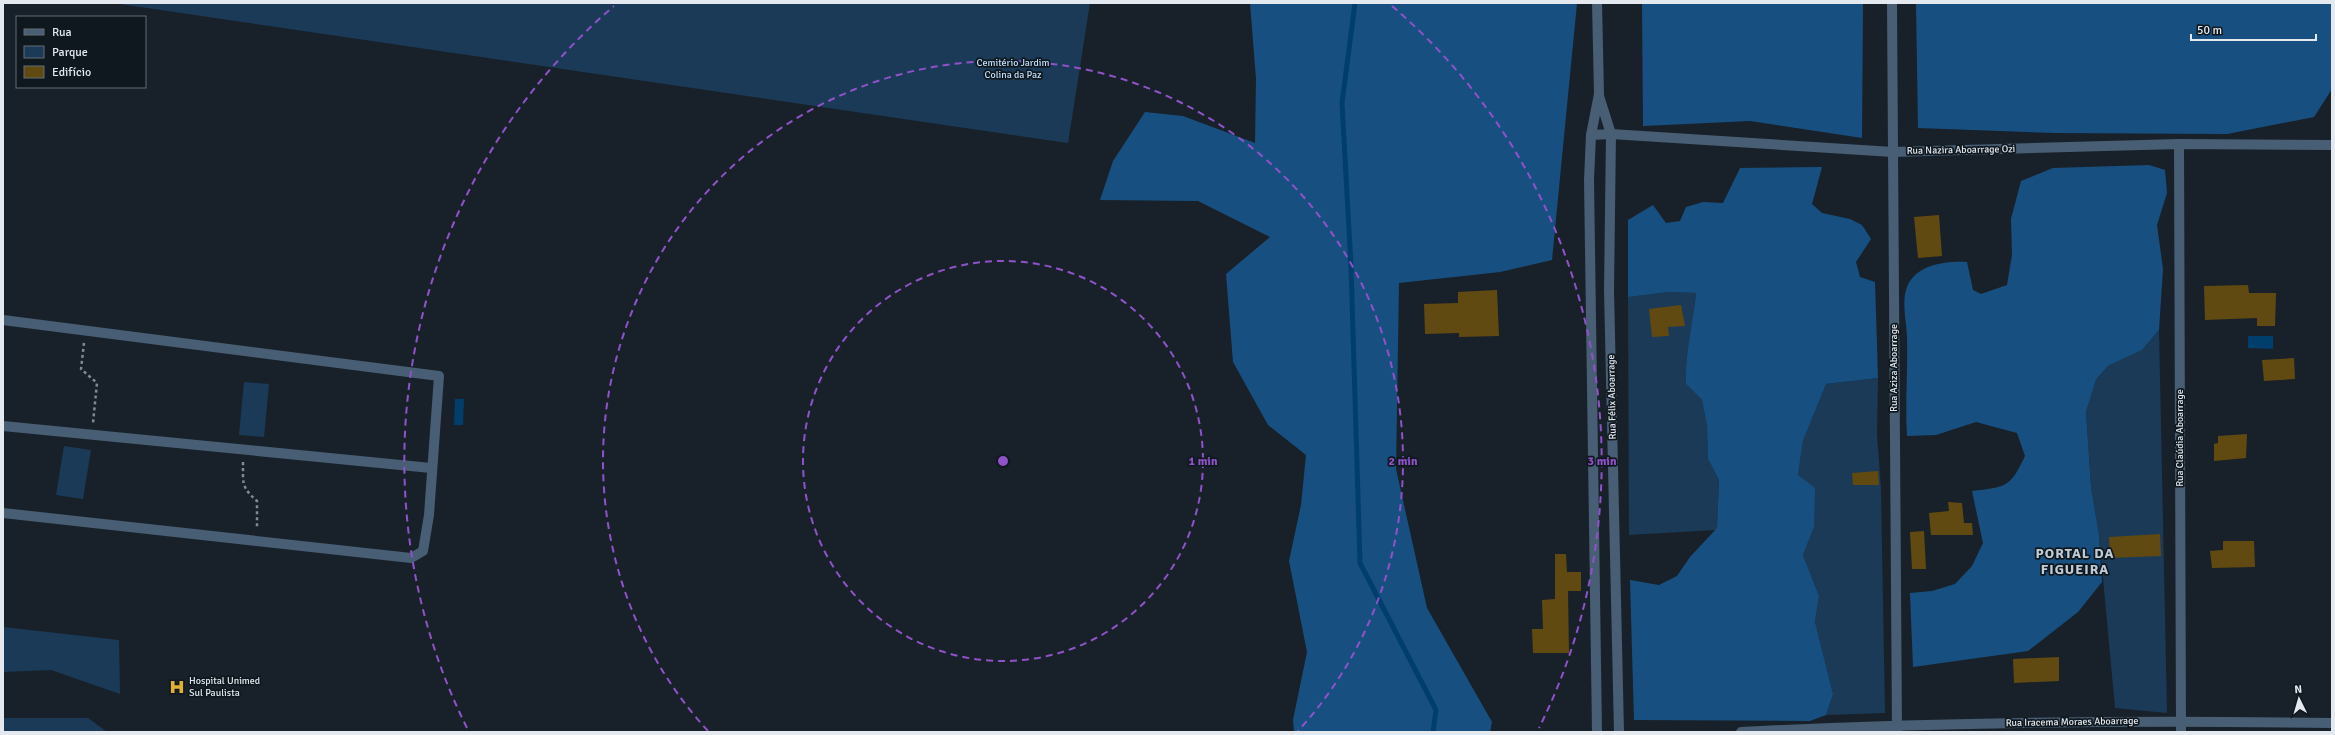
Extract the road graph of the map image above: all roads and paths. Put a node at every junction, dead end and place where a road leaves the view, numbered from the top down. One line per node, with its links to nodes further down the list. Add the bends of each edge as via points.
1 (1597, 3): 3 (street)
2 (1892, 3): 8 (street, Rua Aziza Aboarrage)
3 (1599, 94): 4 (street, Rua Félix Aboarrage); 5 (street, Rua Félix Aboarrage)
4 (1611, 134): 5 (street, Rua Nazira Aboarrage Ozi); 8 (street, Rua Nazira Aboarrage Ozi); 21 (street, Rua Félix Aboarrage, via 1609,290)
5 (1590, 135): 20 (street, Rua Félix Aboarrage)
6 (2179, 144): 7 (street, Rua Nazira Aboarrage Ozi); 8 (street, Rua Nazira Aboarrage Ozi); 17 (street, Rua Claúdia Aboarrage)
7 (2332, 145)
8 (1892, 152): 19 (street, Rua Aziza Aboarrage)
9 (3, 320): 10 (street)
10 (85, 331): 12 (path, via 81,369 97,383); 14 (street, via 439,376)
11 (3, 426): 12 (street)
12 (92, 435): 13 (street)
13 (244, 450): 14 (street); 16 (path, via 243,485 246,492 257,501)
14 (431, 468): 16 (street, via 429,515 423,551 411,558)
15 (3, 513): 16 (street)
16 (258, 541)
17 (2181, 720): 18 (street, Rua Iracema Moraes Aboarrage); 19 (street, Rua Iracema Moraes Aboarrage); 23 (street, Rua Claúdia Aboarrage)
18 (2332, 723)
19 (1897, 728): 22 (street, Rua Iracema Moraes Aboarrage)
20 (1597, 732)
21 (1619, 732)
22 (1741, 732)
23 (2181, 732)

